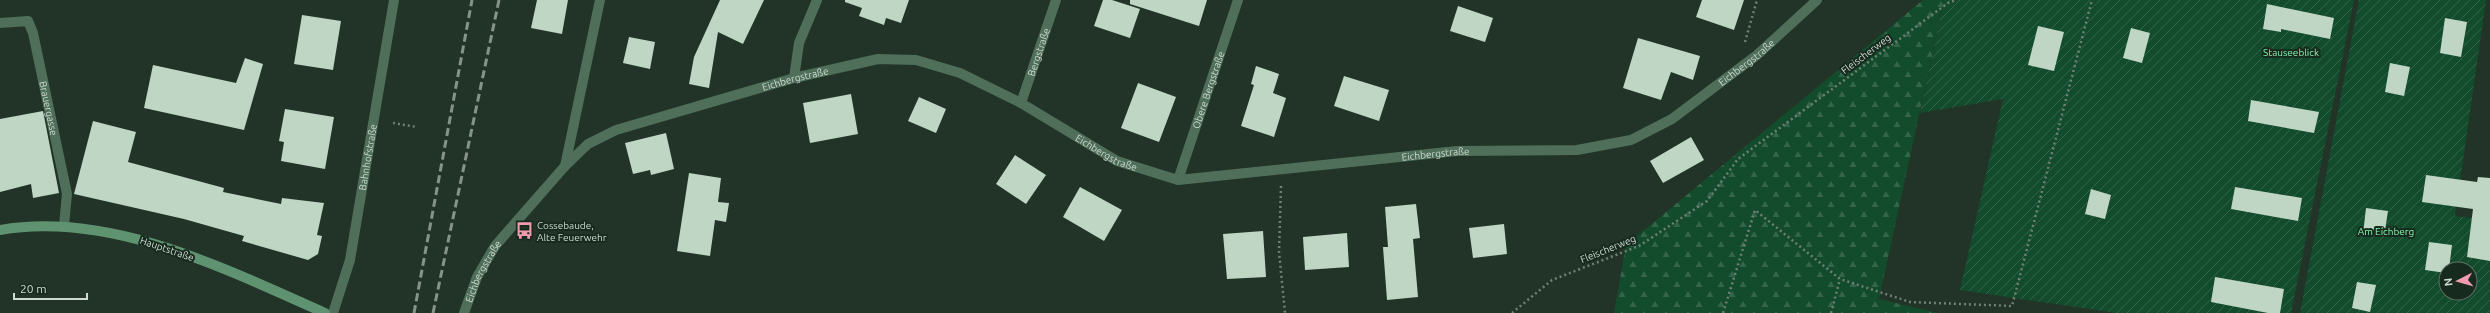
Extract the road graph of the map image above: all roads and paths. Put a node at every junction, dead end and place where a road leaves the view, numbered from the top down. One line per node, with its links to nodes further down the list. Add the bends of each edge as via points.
1 (394, 0): 23 (street, Bahnhofstraße, via 350,260)
2 (600, 0): 16 (street)
3 (817, 0): 12 (street, via 799,43)
4 (1056, 0): 13 (street, Bergstraße)
5 (1238, 0): 18 (street, Obere Bergstraße)
6 (1757, 0): 11 (path, via 1744,41)
7 (1817, 0): 11 (street, Eichbergstraße)
8 (1956, 0): 26 (path, Fleischerweg, via 1948,3 1738,159 1707,201 1639,246 1552,280)
9 (2092, 0): 21 (path, via 2012,306 1910,302)
10 (0, 23): 19 (street, Brauergasse, via 28,21 33,33 67,194)
11 (1747, 63): 17 (street, Eichbergstraße, via 1672,119 1632,140 1577,150 1457,151)
12 (794, 78): 13 (street, Eichbergstraße, via 878,59 916,60 960,73); 16 (street, Eichbergstraße, via 616,130 588,144)
13 (1021, 103): 18 (street, Eichbergstraße, via 1117,161)
14 (393, 123): 15 (path)
15 (417, 127)
16 (565, 166): 24 (street, Eichbergstraße, via 495,246 477,277)
17 (1282, 169): 18 (street, Eichbergstraße); 25 (path, via 1279,252)
18 (1178, 180)
19 (64, 225): 20 (street, Hauptstraße); 22 (street, Hauptstraße, via 122,234 236,273)
20 (0, 230)
21 (1840, 279): 27 (path, via 1755,210); 28 (path)
22 (325, 313)
23 (333, 313)
24 (464, 313)
25 (1285, 313)
26 (1512, 313)
27 (1723, 313)
28 (1831, 313)

